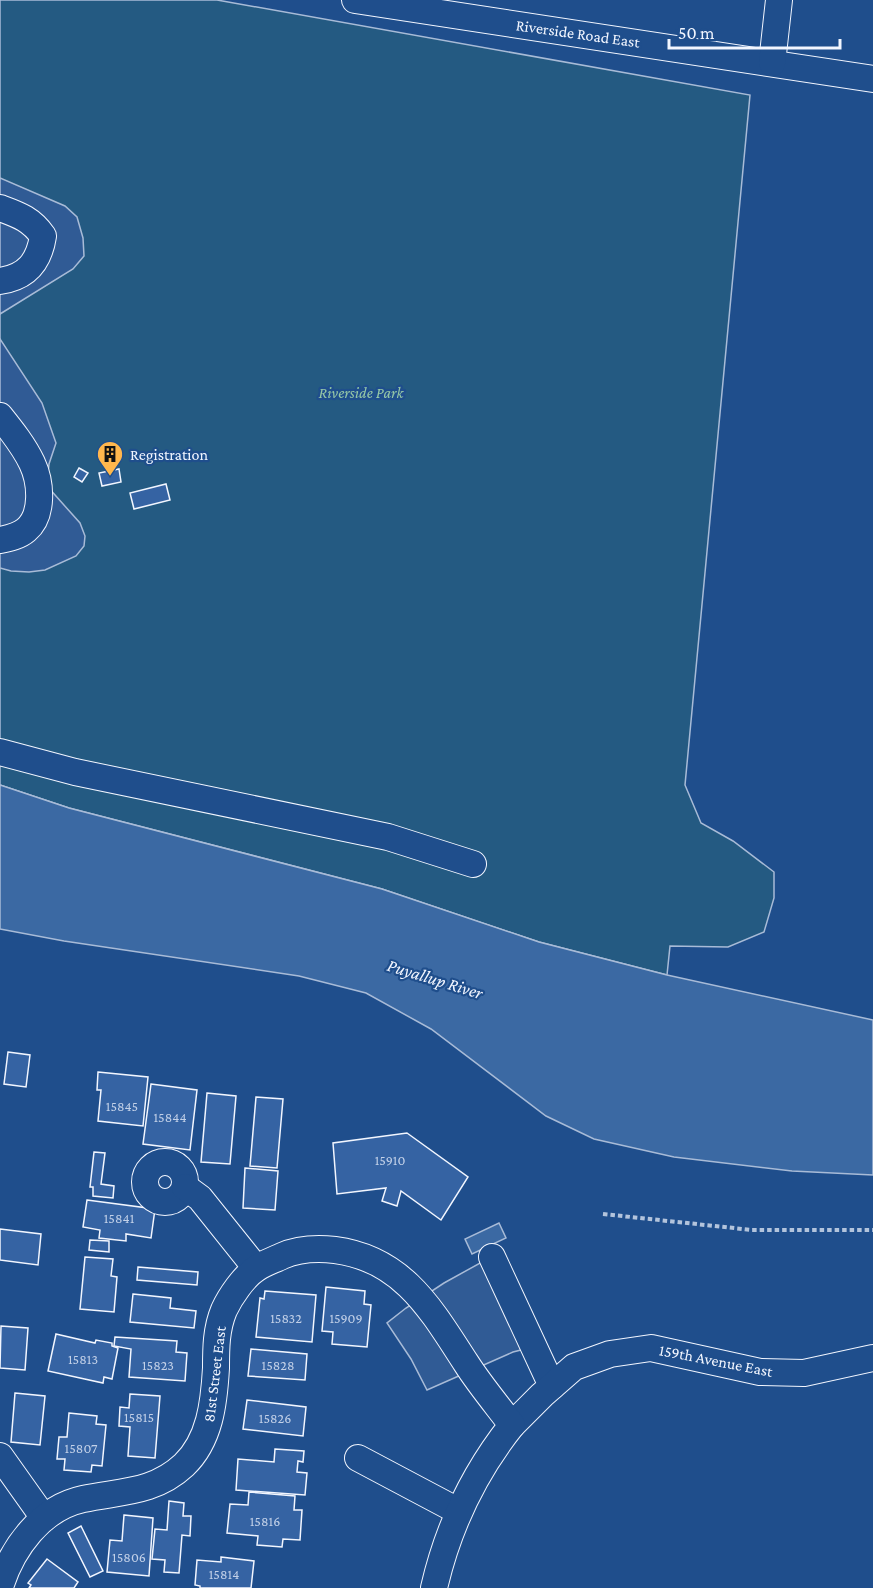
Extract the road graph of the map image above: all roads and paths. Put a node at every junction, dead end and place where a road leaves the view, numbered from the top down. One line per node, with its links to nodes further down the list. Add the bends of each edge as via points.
1 (355, 0): 3 (street, Riverside Road East)
2 (779, 0): 3 (street)
3 (772, 63): 4 (street, Riverside Road East)
4 (873, 79)
5 (0, 208): 6 (street, via 24,217 43,236 38,259 23,273)
6 (0, 281)
7 (0, 416): 8 (street, via 33,465 39,492 38,511 28,529)
8 (0, 540)
9 (0, 752): 10 (street, via 75,772 388,837)
10 (473, 864)
11 (185, 1187): 15 (street, via 200,1198)
12 (603, 1214): 13 (path, via 752,1230)
13 (873, 1230)
14 (492, 1257): 17 (street)
15 (256, 1268): 18 (street, via 291,1252 321,1248 359,1256 388,1268 407,1282 439,1319 467,1365); 22 (street, 81st Street East, via 224,1310 217,1336 207,1429 189,1460 160,1483 81,1499)
16 (873, 1358): 17 (street, 159th Avenue East, via 804,1373 760,1372 651,1348 610,1354 574,1367)
17 (552, 1386): 18 (street, 159th Avenue East)
18 (512, 1425): 21 (street, 159th Avenue East, via 476,1475)
19 (0, 1456): 22 (street)
20 (358, 1458): 21 (street)
21 (458, 1511): 24 (street, 159th Avenue East)
22 (44, 1518): 23 (street, 81st Street East, via 24,1538)
23 (0, 1587)
24 (434, 1588)

